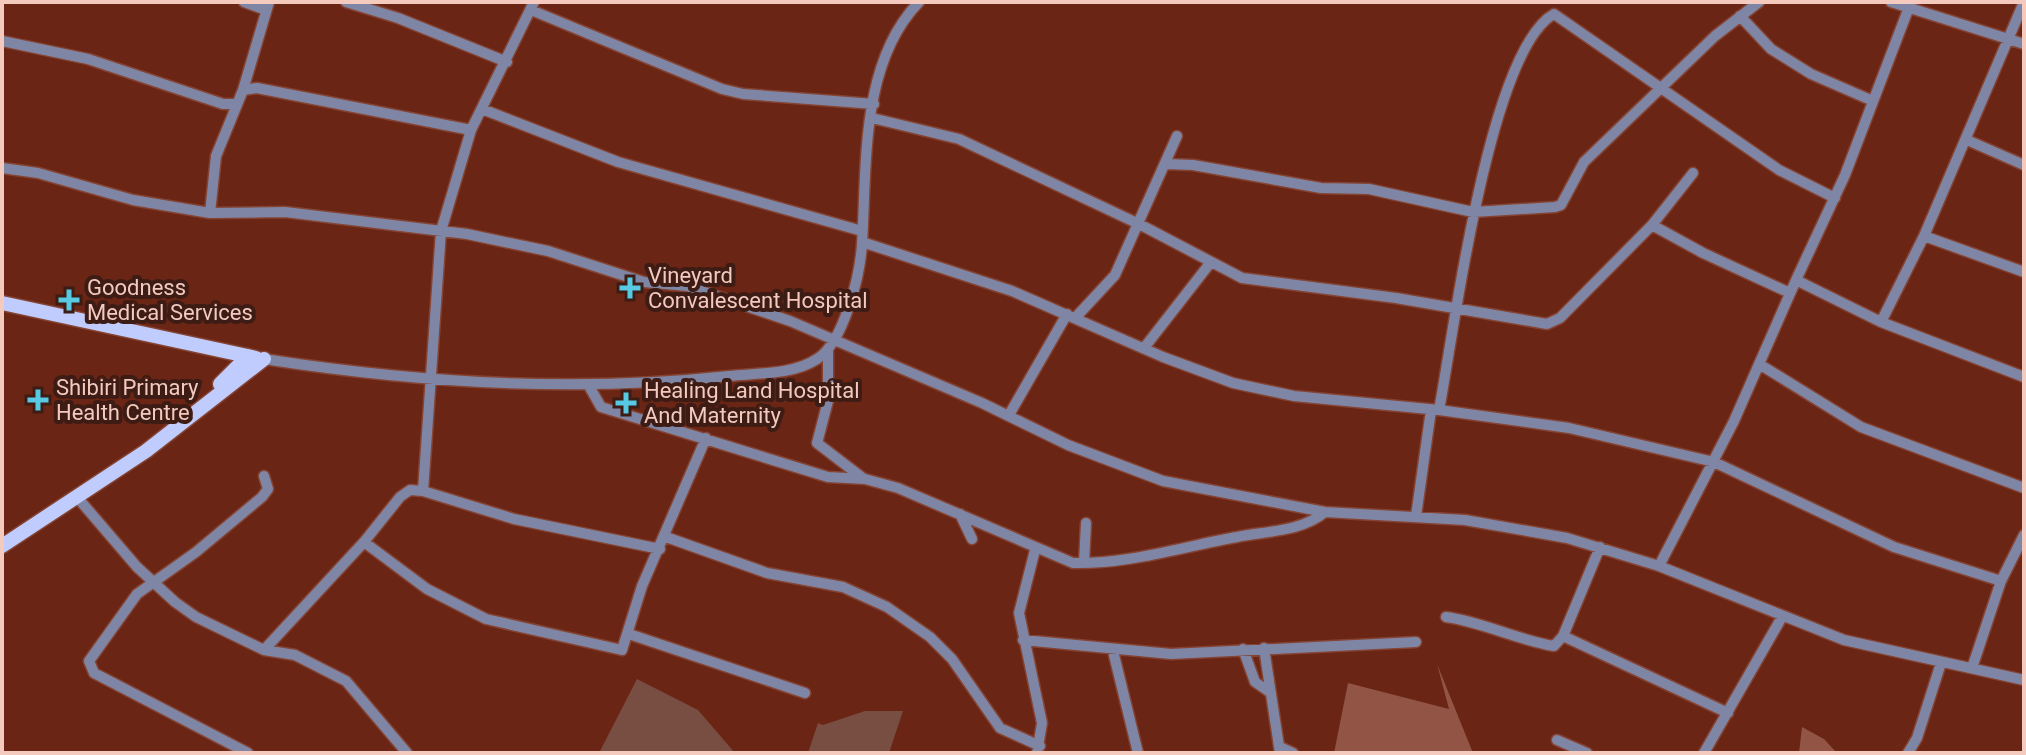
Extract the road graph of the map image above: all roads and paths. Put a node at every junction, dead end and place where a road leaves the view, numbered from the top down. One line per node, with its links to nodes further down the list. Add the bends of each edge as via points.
1 (244, 2): 8 (street)
2 (346, 2): 14 (street)
3 (1759, 2): 10 (street)
4 (1891, 2): 7 (street)
5 (2024, 2): 12 (street)
6 (917, 4): 19 (street, via 884,55)
7 (1910, 5): 12 (street); 17 (street)
8 (268, 6): 16 (street)
9 (533, 6): 14 (street); 19 (street, via 722,89)
10 (1740, 16): 15 (street); 17 (street, via 1771,49 1811,74)
11 (2, 41): 18 (street, via 88,59)
12 (2009, 41): 13 (street); 24 (street)
13 (2024, 44)
14 (507, 62): 20 (street)
15 (1658, 88): 29 (street, via 1779,170); 30 (street, via 1584,162 1561,205); 30 (street, via 1563,17 1545,19 1505,92)
16 (243, 90): 18 (street); 22 (street, via 257,88)
17 (1873, 101): 29 (street)
18 (235, 104): 31 (street, via 216,156)
19 (874, 104): 21 (street)
20 (482, 109): 22 (street); 35 (street, via 618,162)
21 (872, 118): 32 (street, via 959,139); 35 (street)
22 (471, 130): 34 (street)
23 (1177, 136): 25 (street)
24 (1967, 140): 26 (street); 36 (street)
25 (1167, 164): 30 (street, via 1321,188 1369,189); 32 (street)
26 (2024, 165)
27 (2, 168): 31 (street)
28 (1693, 173): 33 (street)
29 (1835, 198): 39 (street)
30 (1473, 212): 42 (street)
31 (210, 213): 34 (street, via 285,212)
32 (1141, 225): 37 (street); 43 (street, via 1115,275)
33 (1652, 225): 40 (street); 42 (street, via 1554,322)
34 (441, 231): 45 (street, via 548,251 644,282 687,286); 54 (street)
35 (862, 236): 43 (street); 45 (street, via 856,283)
36 (1924, 236): 38 (street); 44 (street)
37 (1211, 262): 42 (street, via 1242,278); 46 (street)
38 (2024, 272)
39 (1796, 280): 40 (street); 44 (street)
40 (1790, 293): 51 (street)
41 (2, 303): 48 (main road)
42 (1459, 310): 56 (street)
43 (1072, 316): 46 (street); 57 (street)
44 (1881, 322): 53 (street)
45 (835, 341): 47 (street); 57 (street)
46 (1144, 348): 56 (street, via 1267,392)
47 (828, 350): 55 (street, via 803,366 781,371); 61 (street, via 828,401 817,443)
48 (224, 351): 49 (main road); 52 (main road)
49 (248, 356): 50 (main road); 52 (main road)
50 (264, 359): 54 (street); 64 (main road)
51 (1759, 364): 59 (street); 62 (street, via 1861,427)
52 (233, 374): 70 (main road, via 144,444)
53 (2024, 377)
54 (428, 380): 55 (street); 63 (street)
55 (589, 386): 58 (street, via 601,407)
56 (1435, 410): 59 (street, via 1569,428); 67 (street)
57 (1009, 415): 65 (street, via 1068,445 1163,481)
58 (706, 438): 61 (street, via 828,477); 71 (street)
59 (1714, 462): 79 (street); 80 (street, via 1894,547)
60 (264, 476): 81 (street, via 268,489 262,497)
61 (865, 479): 66 (street)
62 (2024, 488)
63 (423, 491): 73 (street, via 410,490 400,497); 76 (street, via 514,519)
64 (77, 497): 74 (main road); 81 (street)
65 (1325, 512): 67 (street); 78 (street, via 1307,524 1192,549)
66 (960, 514): 72 (street); 77 (street)
67 (1416, 516): 75 (street, via 1510,525)
68 (1086, 523): 78 (street)
69 (2024, 535): 80 (street)
70 (2, 537)
71 (666, 537): 76 (street); 99 (street, via 767,573 843,587 887,607 952,659 1000,728)
72 (972, 539)
73 (364, 542): 84 (street, via 427,589 486,619 622,650); 90 (street)
74 (2, 546)
75 (1600, 547): 79 (street); 85 (street)
76 (660, 549): 84 (street, via 642,586)
77 (1035, 550): 78 (street); 86 (street, via 1021,595)
78 (1084, 563)
79 (1659, 566): 83 (street)
80 (2001, 581): 93 (street)
81 (153, 583): 90 (street, via 196,617); 101 (street, via 137,594 89,661 89,669)
82 (1446, 617): 85 (street, via 1473,620 1495,632 1554,646)
83 (1782, 617): 92 (street, via 1876,650); 97 (street)
84 (629, 634): 95 (street)
85 (1563, 636): 97 (street)
86 (1023, 640): 91 (street); 99 (street, via 1042,723)
87 (1416, 642): 88 (street)
88 (1264, 648): 89 (street); 96 (street)
89 (1243, 649): 91 (street); 96 (street, via 1255,682)
90 (264, 650): 102 (street, via 295,655 346,681)
91 (1113, 651): 103 (street)
92 (1941, 663): 93 (street); 107 (street)
93 (1972, 668): 94 (street)
94 (2024, 680)
95 (805, 693)
96 (1271, 693): 100 (street)
97 (1728, 713): 106 (street)
98 (1557, 740): 105 (street)
99 (1039, 749)
100 (1280, 750): 104 (street)
101 (248, 753)
102 (407, 753)
103 (1138, 753)
104 (1293, 753)
105 (1587, 753)
106 (1704, 753)
107 (1908, 753)

